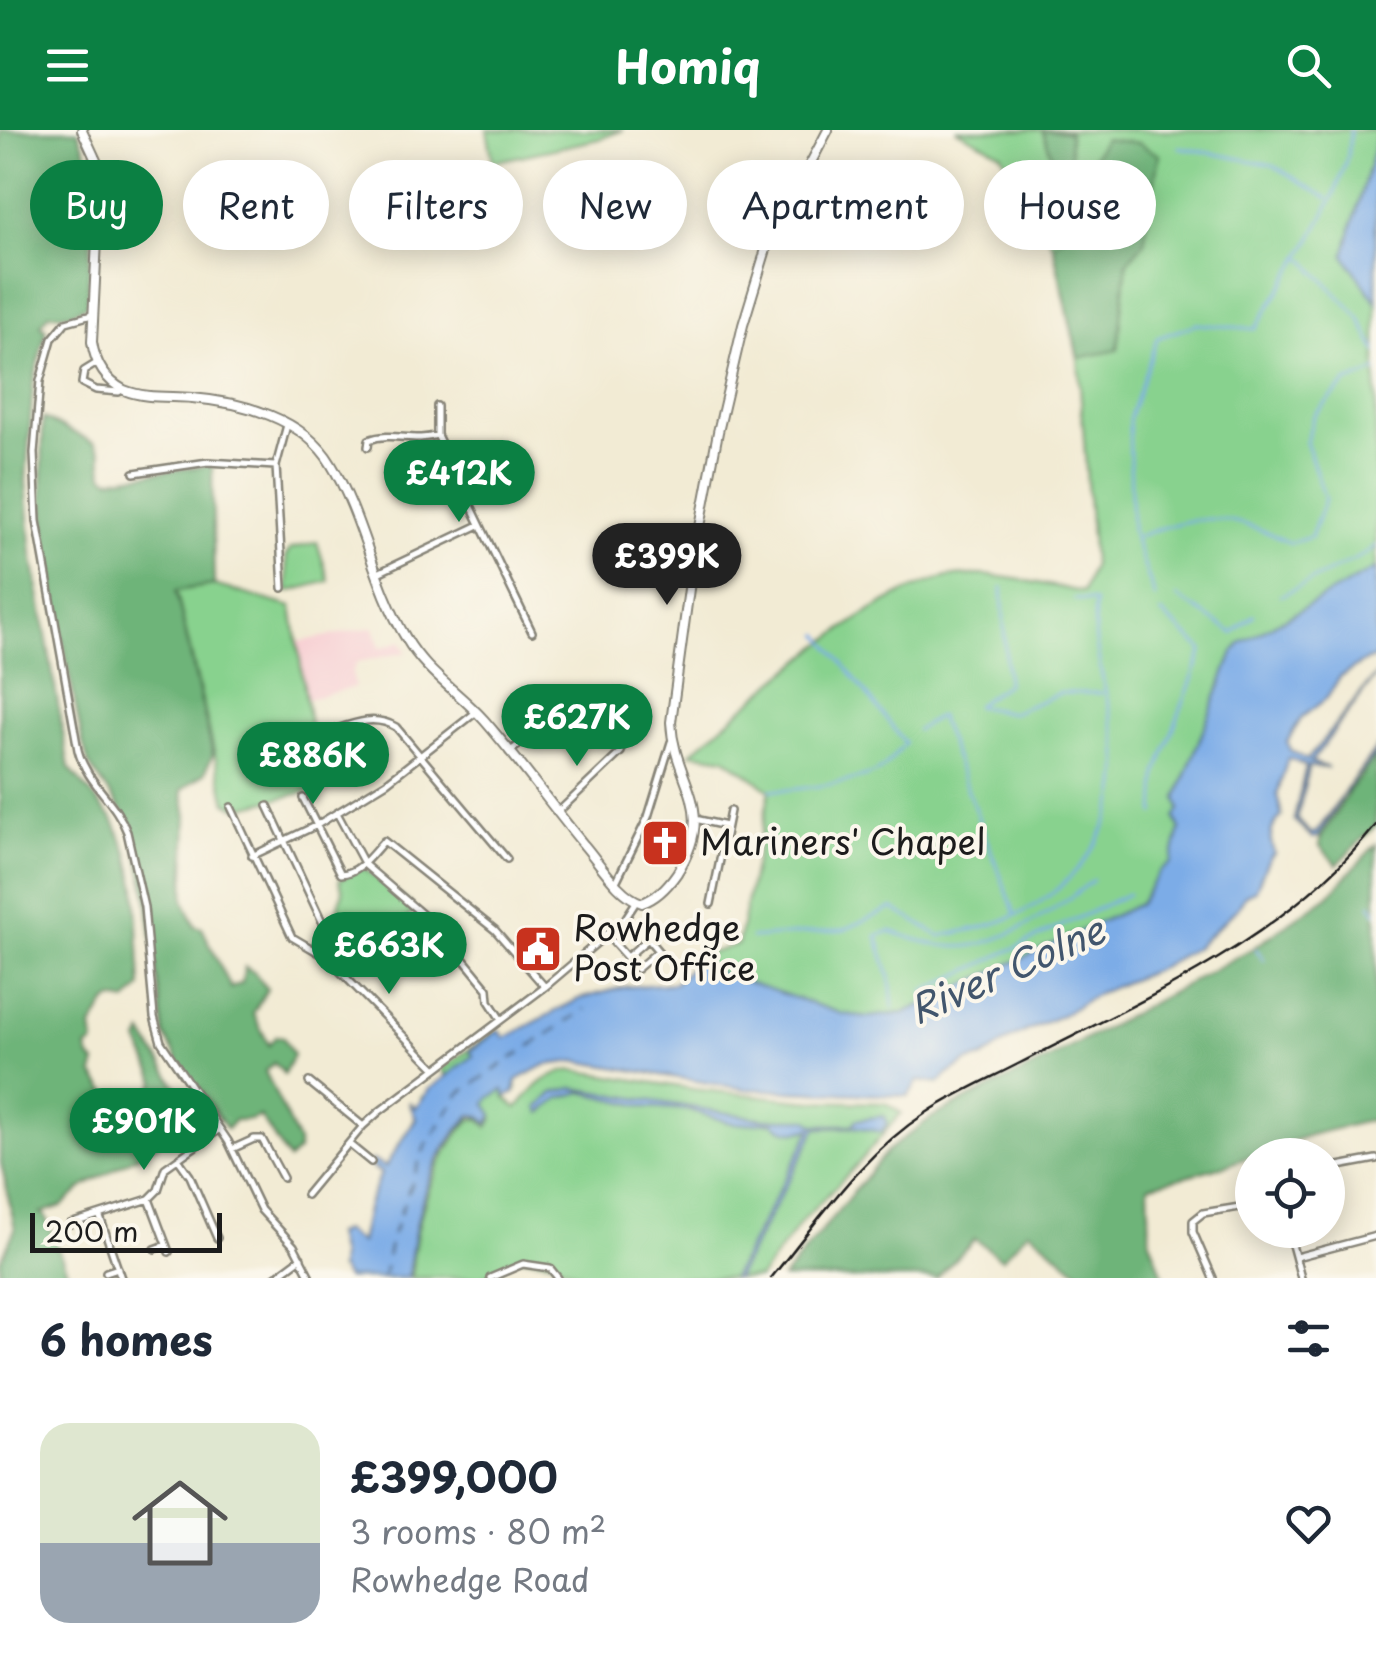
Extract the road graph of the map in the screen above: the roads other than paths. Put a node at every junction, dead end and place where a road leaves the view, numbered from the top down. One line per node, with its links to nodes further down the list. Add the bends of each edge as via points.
1 (82, 130): 3 (street, via 100,180)
2 (828, 130): 19 (street, via 767,246 742,325 691,574)
3 (92, 315): 4 (street); 47 (street, via 66,322 48,350 36,433 37,522 82,764 124,822 138,873 156,1029)
4 (97, 363): 5 (street); 5 (street, via 84,371 82,384)
5 (122, 389): 7 (street, via 226,402)
6 (436, 406): 8 (street)
7 (287, 424): 10 (street); 13 (street, via 333,466)
8 (437, 436): 9 (street, via 381,435); 12 (street)
9 (367, 442)
10 (276, 466): 11 (street, via 208,462); 14 (street)
11 (134, 473)
12 (479, 525): 13 (street); 15 (street)
13 (376, 574): 17 (street, via 414,652)
14 (282, 588)
15 (532, 632)
16 (580, 690): 20 (street)
17 (476, 712): 20 (street); 22 (street)
18 (325, 733): 22 (street, via 363,720 386,721)
19 (672, 739): 29 (street, via 693,793); 36 (street, via 648,817)
20 (509, 752): 27 (street)
21 (621, 752): 27 (street)
22 (421, 756): 28 (street); 34 (street)
23 (304, 798): 30 (street)
24 (231, 806): 33 (street)
25 (268, 806): 32 (street)
26 (730, 811): 31 (street)
27 (558, 812): 36 (street)
28 (337, 813): 30 (street); 35 (street)
29 (695, 819): 31 (street); 37 (street, via 688,852 672,880 654,898)
30 (317, 825): 32 (street); 35 (street, via 341,874)
31 (727, 826): 38 (street)
32 (284, 840): 33 (street); 40 (street, via 327,932)
33 (252, 856): 40 (street, via 285,927)
34 (507, 859)
35 (364, 862): 42 (street, via 384,841 495,930); 43 (street, via 437,927 488,989)
36 (616, 882): 37 (street)
37 (636, 902): 39 (street)
38 (711, 904)
39 (605, 934): 41 (street); 42 (street)
40 (320, 954): 44 (street)
41 (627, 956): 41 (street, via 648,939 658,951 637,968)
42 (545, 987): 43 (street)
43 (500, 1018): 44 (street)
44 (436, 1069): 46 (street)
45 (309, 1082): 46 (street)
46 (363, 1126): 48 (street)
47 (220, 1129): 49 (street); 50 (street)
48 (350, 1145): 52 (street); 55 (street)
49 (232, 1149): 54 (street, via 262,1139); 67 (street, via 257,1203)
50 (178, 1159): 56 (street, via 165,1168); 61 (street)
51 (1376, 1159): 53 (street)
52 (371, 1162)
53 (1345, 1165)
54 (283, 1178)
55 (306, 1195)
56 (149, 1199): 58 (street); 62 (street)
57 (1235, 1208): 75 (street, via 1194,1221 1192,1232)
58 (100, 1216): 59 (street); 68 (street)
59 (70, 1224)
60 (1376, 1236): 66 (street)
61 (217, 1238)
62 (166, 1245): 64 (street); 65 (street)
63 (1293, 1248): 66 (street)
64 (155, 1249)
65 (169, 1252)
66 (1296, 1257): 76 (street)
67 (302, 1258): 70 (street); 72 (street)
68 (118, 1268): 69 (street); 71 (street)
69 (106, 1272)
70 (309, 1275)
71 (121, 1278)
72 (274, 1278)
73 (490, 1278): 74 (street, via 524,1264 550,1268)
74 (558, 1278)
75 (1212, 1278)
76 (1301, 1278)

